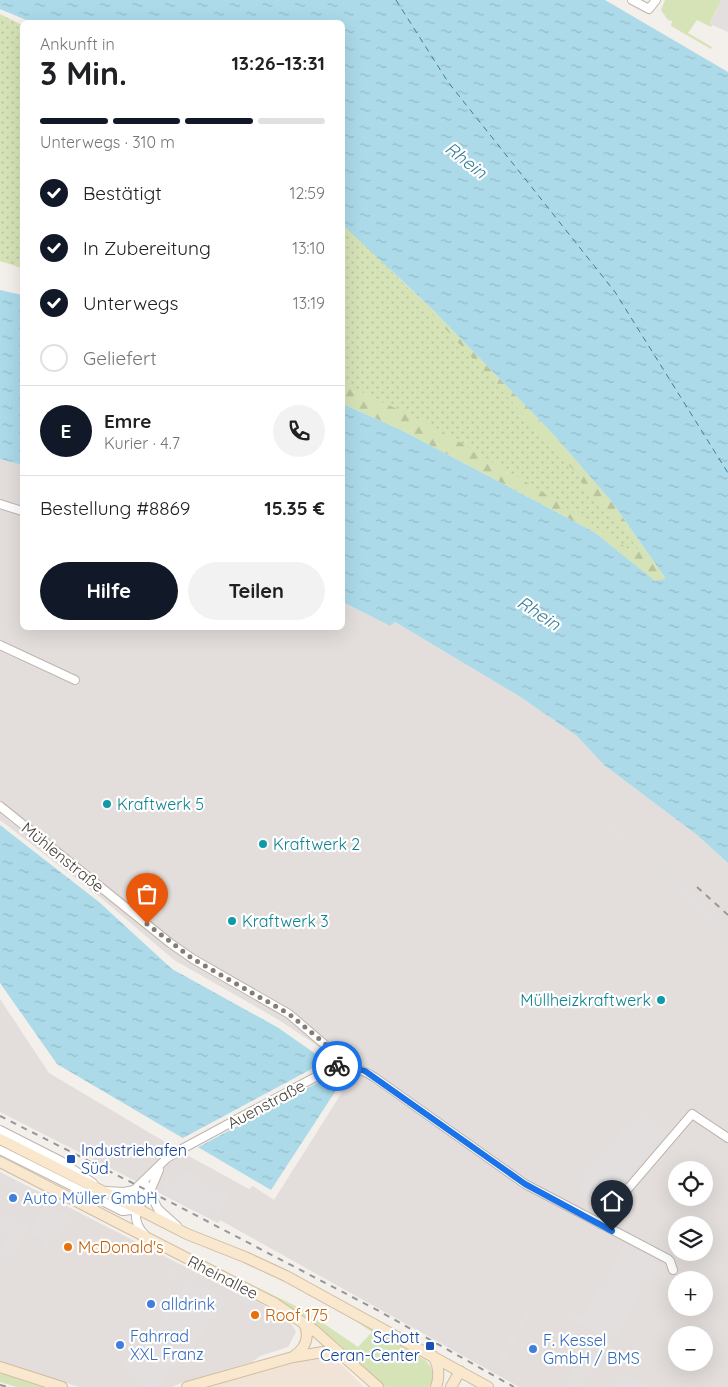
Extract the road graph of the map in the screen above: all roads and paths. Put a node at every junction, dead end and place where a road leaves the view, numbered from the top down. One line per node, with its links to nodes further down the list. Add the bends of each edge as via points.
1 (632, 0): 2 (street, via 649,9)
2 (656, 0)
3 (0, 504): 4 (street)
4 (20, 510)
5 (0, 645): 6 (street)
6 (75, 680)
7 (0, 806): 8 (street, Mühlenstraße, via 170,943 274,1004 305,1028 331,1050)
8 (337, 1068): 14 (street, Auenstraße, via 313,1078); 19 (street, Auenstraße, via 352,1067 369,1074 525,1184)
9 (0, 1130): 16 (street, Rheinallee, via 72,1167)
10 (728, 1138): 19 (street, via 692,1114)
11 (0, 1139): 16 (main road, Rheinallee)
12 (0, 1150): 18 (street, via 122,1211)
13 (0, 1162): 21 (main road, Rheinallee)
14 (162, 1163): 15 (street, Auenstraße); 17 (street)
15 (148, 1177): 16 (street, Auenstraße, via 130,1192); 18 (street, Auenstraße)
16 (102, 1191): 18 (main road, Rheinallee)
17 (149, 1191): 18 (street, via 143,1204); 20 (street, via 158,1209)
18 (136, 1208): 20 (main road, Rheinallee); 21 (street, via 137,1227)
19 (600, 1224): 22 (street, Auenstraße, via 668,1259)
20 (187, 1234): 24 (main road, Rheinallee, via 256,1261)
21 (148, 1239): 23 (main road, Rheinallee, via 258,1294)
22 (674, 1270)
23 (304, 1323): 25 (main road, via 306,1341); 26 (main road, Rheinallee)
24 (433, 1356): 28 (main road, Rheinallee); 32 (main road, via 439,1372)
25 (293, 1357): 26 (main road, via 323,1352); 30 (main road)
26 (348, 1358): 31 (main road, Rheinallee)
27 (0, 1366): 29 (main road)
28 (460, 1371): 33 (main road); 34 (main road, Rheinallee)
29 (62, 1387)
30 (187, 1387)
31 (378, 1387)
32 (436, 1387)
33 (451, 1387)
34 (488, 1387)

